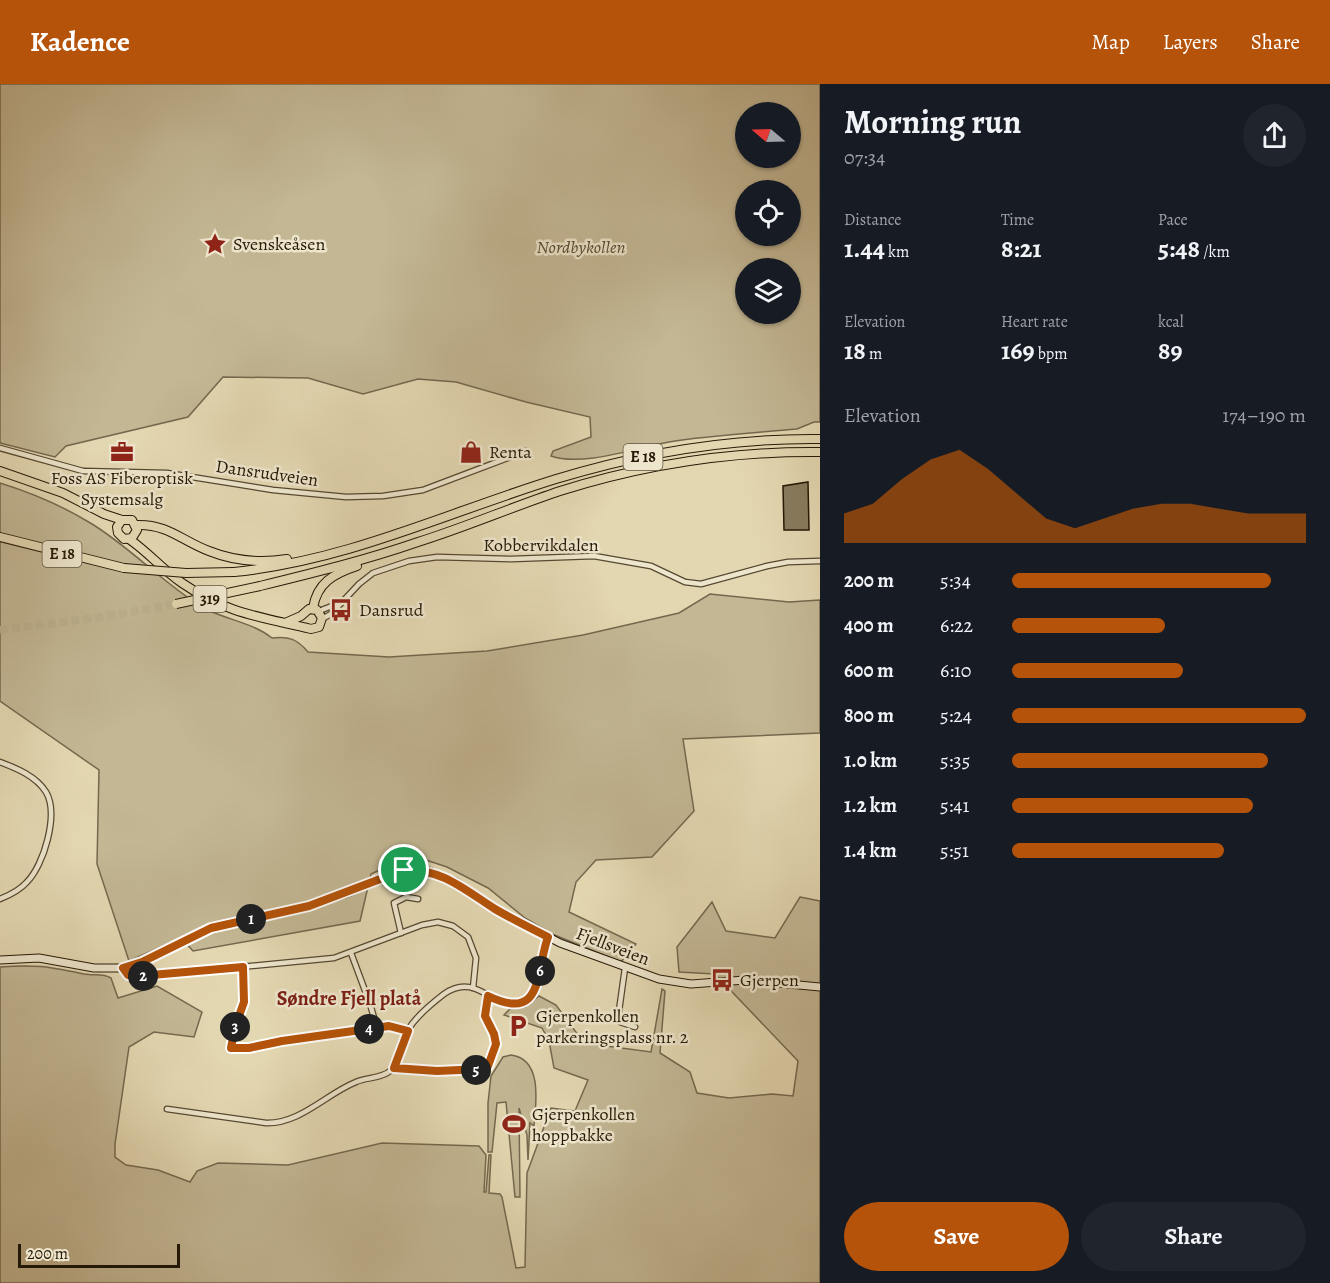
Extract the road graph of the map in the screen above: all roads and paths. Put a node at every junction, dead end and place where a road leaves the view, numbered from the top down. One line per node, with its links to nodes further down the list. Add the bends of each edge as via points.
1 (820, 439): 11 (highway, E 18, via 706,446 623,461 556,479)
2 (0, 448): 3 (street, Dansrudveien, via 82,471 167,473 346,497 423,490)
3 (526, 451)
4 (820, 452): 10 (highway, E 18, via 728,457 638,471 560,491)
5 (0, 471): 6 (main road, 319, via 63,493)
6 (119, 524): 7 (main road, 319, via 130,519); 9 (main road, 319, via 120,536)
7 (136, 525): 9 (main road); 11 (highway, E 18, via 159,526 209,551 238,559 279,560)
8 (0, 537): 11 (highway, E 18, bridge, via 124,568 186,573 285,565)
9 (132, 537): 17 (main road, 319, via 181,582 213,601 254,617)
10 (418, 542): 14 (highway, E 18, bridge, via 260,586); 15 (highway, E 18, via 331,577 318,590)
11 (344, 551)
12 (820, 561): 13 (street, Kobbervikdalen, via 767,566 701,584 685,582 651,566 594,556 437,557 373,573)
13 (340, 603): 15 (street, Kobbervikdalen); 15 (street, Kobbervikdalen, via 331,614)
14 (176, 604)
15 (318, 613): 16 (main road, via 306,610); 18 (main road, 319, via 315,629)
16 (302, 616): 17 (main road); 18 (main road)
17 (285, 623): 18 (main road, 319)
18 (304, 626)
19 (0, 762): 20 (street, via 40,784 51,809 39,868 18,891)
20 (0, 899)
21 (418, 899): 22 (street, via 406,897 394,903)
22 (401, 933): 24 (street); 30 (street, via 434,922 449,924 464,933 476,953)
23 (548, 937): 27 (main road, Fjellsveien, via 442,875 404,870 309,906 211,928); 28 (main road, Fjellsveien); 31 (street, via 532,998 512,1004)
24 (351, 953): 26 (street); 33 (street)
25 (0, 960): 27 (main road, Fjellsveien, via 39,958 94,968)
26 (243, 967): 27 (street, via 140,976 128,975); 33 (street, via 244,1002 231,1048)
27 (123, 968)
28 (625, 968): 29 (main road, Fjellsveien, via 680,983 746,980); 32 (street, via 618,1018)
29 (820, 987)
30 (473, 988): 31 (street); 34 (street, via 460,986 450,990)
31 (488, 996): 35 (street, via 485,1016 496,1044 486,1068)
32 (635, 1027)
33 (377, 1028): 34 (street, via 389,1026)
34 (408, 1031): 35 (street)
35 (394, 1068): 36 (street, via 384,1075 350,1084 281,1122)
36 (167, 1109)

